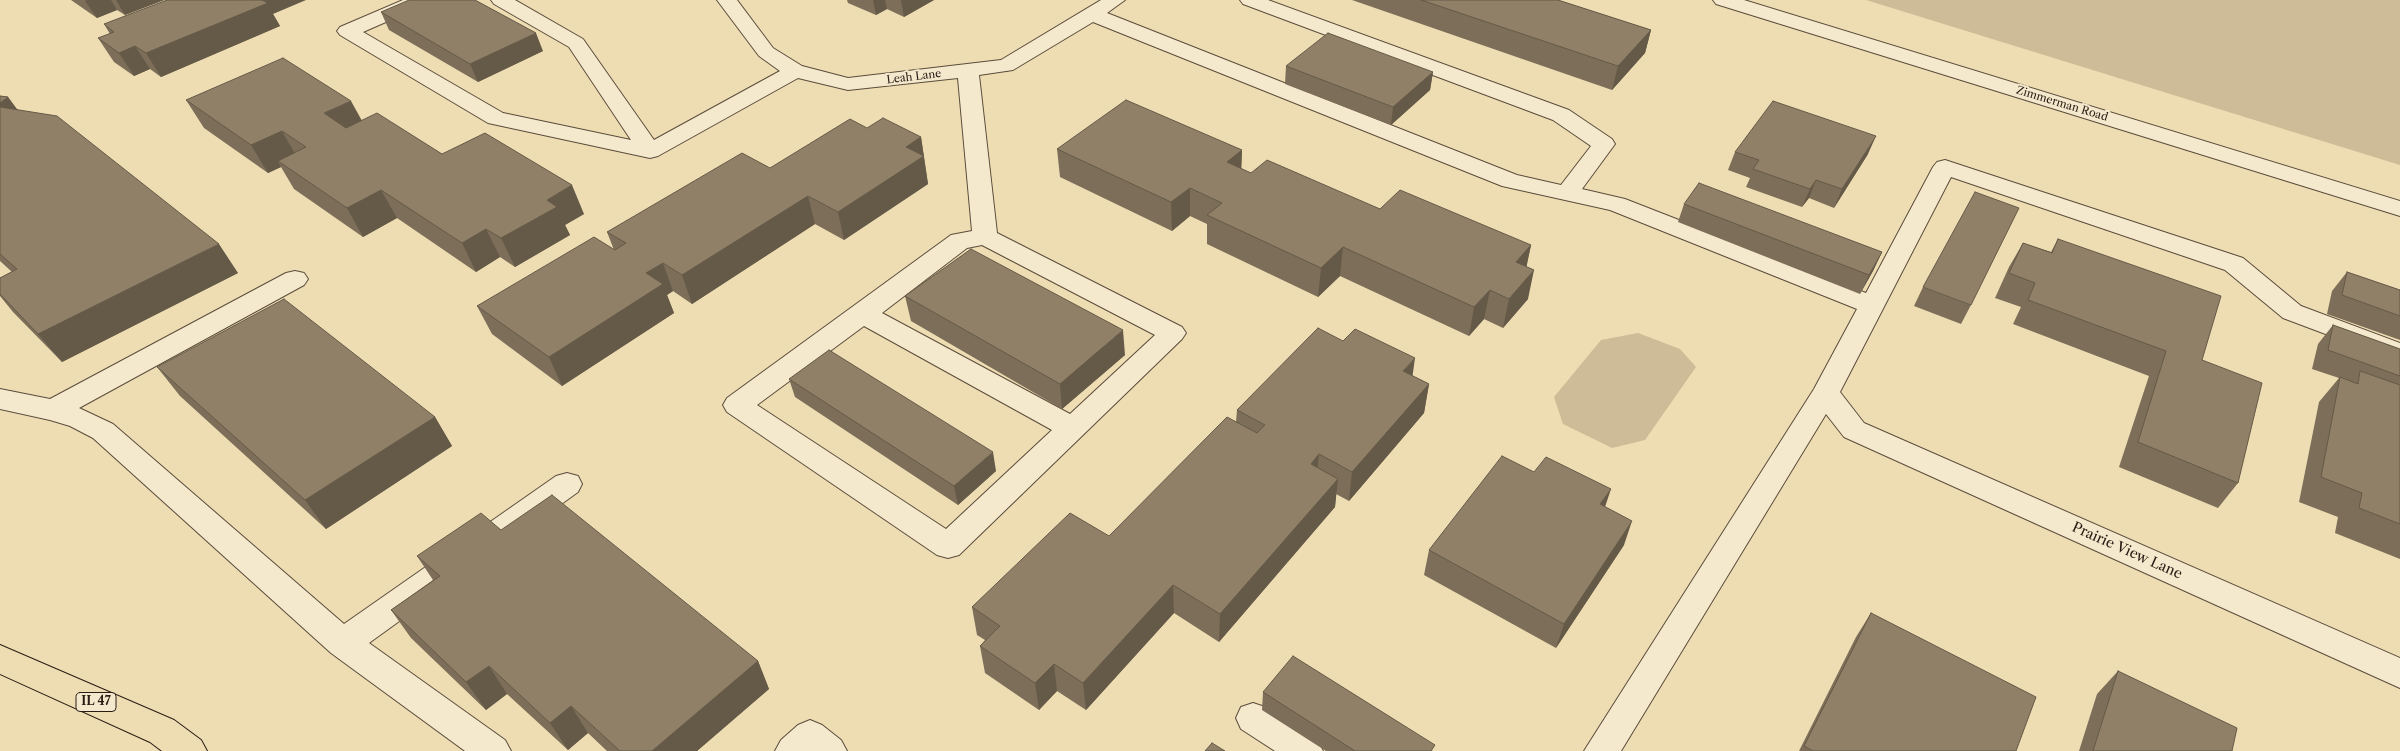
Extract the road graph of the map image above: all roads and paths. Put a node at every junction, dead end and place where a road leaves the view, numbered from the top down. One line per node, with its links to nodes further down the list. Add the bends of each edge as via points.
1 (420, 0): 11 (street, via 347,30 496,118)
2 (501, 0): 11 (street, via 576,43)
3 (727, 0): 10 (street, Leah Lane, via 766,52)
4 (1115, 0): 8 (street, Leah Lane)
5 (1250, 0): 12 (street, via 1561,115 1604,144)
6 (1724, 0): 7 (street, Zimmerman Road)
7 (1768, 6): 13 (street, Zimmerman Road)
8 (1091, 14): 9 (street, Leah Lane, via 1006,66); 12 (street, via 1510,181)
9 (968, 70): 10 (street, Leah Lane, via 848,84); 14 (street)
10 (795, 71): 11 (street)
11 (650, 151)
12 (1567, 193): 16 (street, via 1617,204)
13 (2400, 209)
14 (985, 237): 17 (street, via 960,241); 22 (street, via 1173,333)
15 (295, 279): 21 (street)
16 (1872, 305): 18 (street, via 1945,167 2234,264 2292,312); 19 (street)
17 (863, 314): 22 (street); 22 (street, via 737,405 948,546)
18 (2400, 353)
19 (1825, 393): 26 (street, Prairie View Lane, via 1854,430); 33 (street)
20 (0, 399): 21 (street)
21 (53, 410): 24 (street, via 80,419 123,446)
22 (1072, 428)
23 (567, 484): 24 (street)
24 (343, 643): 29 (street)
25 (0, 659): 28 (main road, IL 47, via 162,731)
26 (2400, 672)
27 (1253, 718): 32 (street)
28 (189, 751)
29 (493, 751)
30 (793, 751): 31 (street, via 810,736)
31 (829, 751)
32 (1306, 751)
33 (1602, 751)

